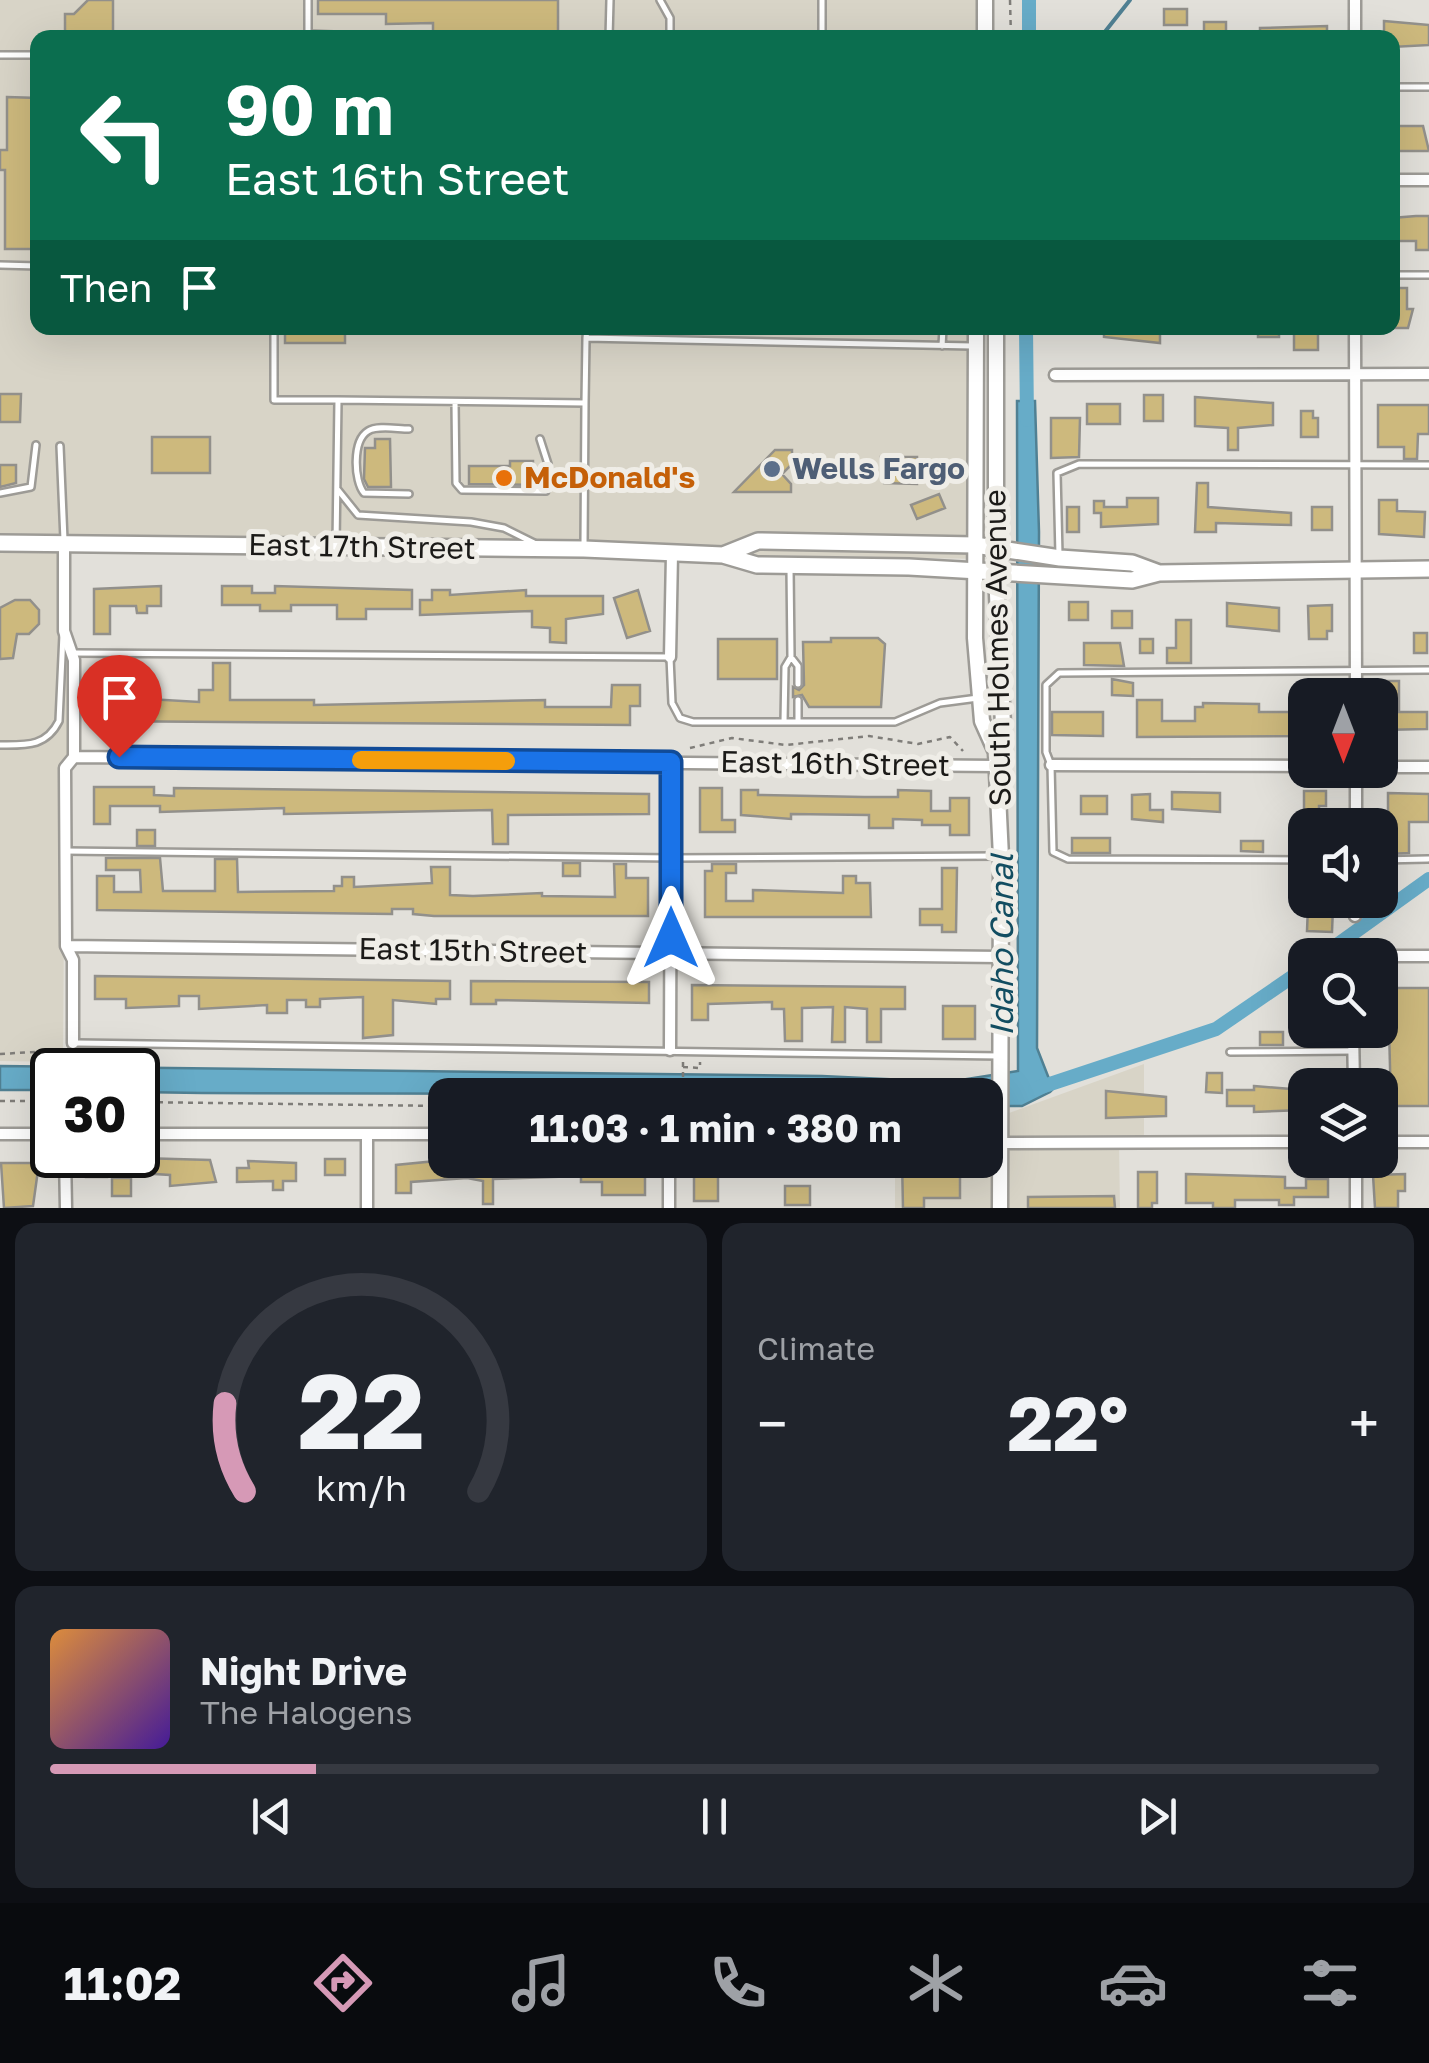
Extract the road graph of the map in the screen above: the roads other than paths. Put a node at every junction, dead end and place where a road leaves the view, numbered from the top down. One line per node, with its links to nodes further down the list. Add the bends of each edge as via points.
1 (308, 0): 7 (lane)
2 (610, 0): 8 (lane)
3 (660, 0): 9 (lane)
4 (822, 0): 10 (lane)
5 (985, 0): 11 (main road)
6 (1355, 0): 12 (street)
7 (308, 30)
8 (609, 30)
9 (670, 30)
10 (822, 30)
11 (984, 30)
12 (1355, 30)
13 (0, 55): 14 (lane)
14 (30, 55)
15 (1429, 86): 16 (lane)
16 (1400, 87)
17 (1400, 180): 18 (street)
18 (1429, 180)
19 (0, 266): 20 (lane)
20 (30, 266)
21 (1429, 275): 22 (lane)
22 (1400, 276)
23 (274, 335): 35 (lane, via 274,400)
24 (586, 335): 29 (lane)
25 (943, 335): 30 (lane)
26 (976, 335): 31 (main road, South Holmes Avenue)
27 (996, 335): 51 (main road, South Holmes Avenue)
28 (1354, 335): 34 (street)
29 (586, 338): 30 (lane); 37 (lane)
30 (942, 346): 31 (lane)
31 (976, 346): 49 (main road, South Holmes Avenue)
32 (1429, 374): 34 (street)
33 (1055, 375): 34 (street)
34 (1354, 375): 42 (street)
35 (338, 400): 36 (lane); 44 (lane)
36 (455, 402): 37 (lane); 39 (lane, via 456,483 462,490 546,490 548,464)
37 (585, 403): 53 (lane)
38 (409, 428): 46 (lane, via 373,428 358,450 360,490)
39 (540, 439)
40 (36, 446): 45 (lane, via 31,486)
41 (60, 446): 48 (lane)
42 (1354, 465): 43 (lane); 56 (lane, via 1064,468 1054,487); 59 (street)
43 (1429, 465)
44 (337, 488): 50 (lane); 52 (lane, via 358,515 471,522 504,528)
45 (0, 493)
46 (409, 494)
47 (0, 543): 48 (main road, East 17th Street)
48 (64, 544): 50 (main road, East 17th Street); 63 (street)
49 (974, 545): 51 (main road, East 17th Street); 55 (main road, East 17th Street, via 758,541); 60 (main road, South Holmes Avenue)
50 (336, 546): 52 (main road, East 17th Street)
51 (996, 547): 56 (main road, East 17th Street); 62 (main road, South Holmes Avenue)
52 (546, 548): 53 (main road, East 17th Street)
53 (584, 550): 54 (main road, East 17th Street)
54 (672, 554): 55 (main road, East 17th Street); 66 (street)
55 (724, 555): 57 (main road, East 17th Street)
56 (1053, 557): 61 (main road, East 17th Street, via 1132,563)
57 (790, 565): 60 (main road, East 17th Street); 65 (lane)
58 (1429, 569): 59 (main road, East 17th Street)
59 (1356, 570): 61 (main road, East 17th Street); 67 (street)
60 (975, 571): 62 (main road, East 17th Street); 71 (main road, South Holmes Avenue)
61 (1160, 572): 62 (main road, East 17th Street, via 1132,580)
62 (996, 573): 77 (main road, South Holmes Avenue, via 1003,725)
63 (64, 631): 64 (street); 75 (lane, via 60,722 31,745)
64 (72, 653): 66 (lane); 76 (street)
65 (791, 657): 70 (lane); 73 (lane)
66 (670, 658): 73 (lane, via 672,703 680,718)
67 (1356, 670): 68 (lane); 69 (street); 79 (lane, via 1059,672 1046,685)
68 (1429, 670)
69 (1356, 678)
70 (798, 684)
71 (978, 698): 74 (lane, via 940,703 895,722); 77 (main road, South Holmes Avenue)
72 (798, 700): 74 (lane)
73 (784, 722): 74 (lane)
74 (798, 722)
75 (0, 745)
76 (74, 757): 78 (street, East 16th Street); 83 (street, via 65,768)
77 (996, 759): 78 (street, East 16th Street); 84 (main road, South Holmes Avenue)
78 (671, 762): 85 (street)
79 (1051, 765): 80 (street); 87 (lane, via 1050,846 1068,860)
80 (1288, 766)
81 (1429, 766): 82 (street)
82 (1398, 767)
83 (66, 850): 85 (lane); 89 (street)
84 (1001, 856): 85 (lane); 93 (main road, South Holmes Avenue)
85 (671, 858): 90 (street)
86 (1428, 859): 88 (lane)
87 (1288, 860)
88 (1398, 860)
89 (66, 946): 90 (street, East 15th Street); 94 (street, via 73,960)
90 (671, 953): 93 (street, East 15th Street); 95 (street)
91 (1398, 956): 92 (street)
92 (1429, 956)
93 (1001, 957): 98 (main road, South Holmes Avenue)
94 (73, 1043): 95 (lane)
95 (670, 1050): 98 (lane)
96 (1353, 1050): 97 (lane); 99 (street)
97 (1230, 1052)
98 (1001, 1064): 100 (main road, South Holmes Avenue)
99 (1354, 1068)
100 (1001, 1078)
101 (0, 1134): 102 (street)
102 (30, 1134)
103 (160, 1134): 104 (street)
104 (367, 1134): 105 (street); 115 (street)
105 (428, 1134)
106 (1003, 1138): 107 (street)
107 (1288, 1142)
108 (1398, 1142): 109 (street)
109 (1429, 1142)
110 (65, 1178): 114 (street)
111 (669, 1178): 116 (street)
112 (1000, 1178): 117 (main road, South Holmes Avenue)
113 (1356, 1178): 118 (street)
114 (66, 1208)
115 (367, 1208)
116 (670, 1208)
117 (1000, 1208)
118 (1356, 1208)

